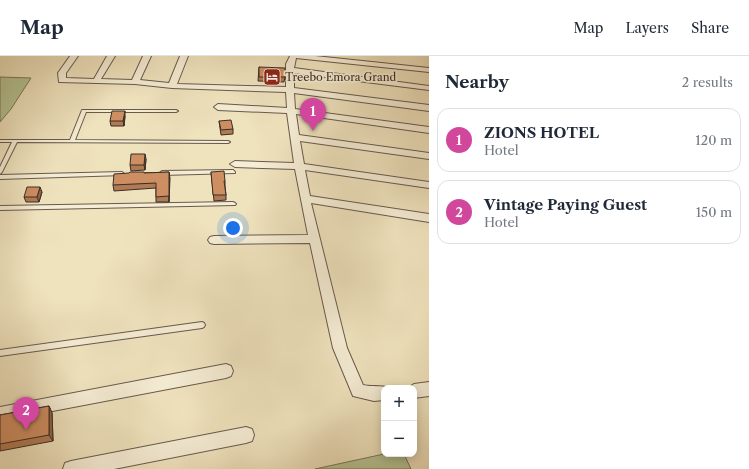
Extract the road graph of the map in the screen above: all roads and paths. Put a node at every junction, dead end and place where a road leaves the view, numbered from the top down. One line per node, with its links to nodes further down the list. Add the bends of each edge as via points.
1 (74, 56): 8 (street, via 62,73 62,80)
2 (111, 56): 8 (street)
3 (147, 56): 9 (street)
4 (184, 56): 10 (street)
5 (294, 56): 6 (street); 7 (street)
6 (290, 70): 11 (street); 12 (street)
7 (429, 70)
8 (96, 81): 9 (street)
9 (135, 82): 10 (street)
10 (172, 86): 12 (street)
11 (429, 88)
12 (290, 90): 14 (street); 16 (street)
13 (218, 107): 16 (street)
14 (429, 108)
15 (176, 111): 21 (lane, via 84,111)
16 (291, 112): 17 (street); 18 (street)
17 (429, 130)
18 (294, 137): 23 (street); 24 (street)
19 (0, 141): 20 (lane)
20 (14, 141): 21 (lane); 26 (lane)
21 (72, 142): 22 (lane)
22 (228, 142)
23 (429, 156)
24 (298, 166): 25 (street); 30 (street); 31 (street)
25 (234, 168): 27 (lane)
26 (0, 172)
27 (155, 173)
28 (132, 174): 29 (lane)
29 (0, 177)
30 (429, 185)
31 (305, 199): 34 (street); 35 (street)
32 (233, 204): 33 (lane)
33 (0, 208)
34 (429, 218)
35 (314, 239): 36 (street); 42 (street, via 340,348 358,391)
36 (214, 240)
37 (202, 325): 38 (lane)
38 (0, 353)
39 (226, 371): 43 (street)
40 (429, 389): 41 (street)
41 (417, 391)
42 (381, 394)
43 (0, 414)
44 (246, 435): 45 (street)
45 (71, 469)

